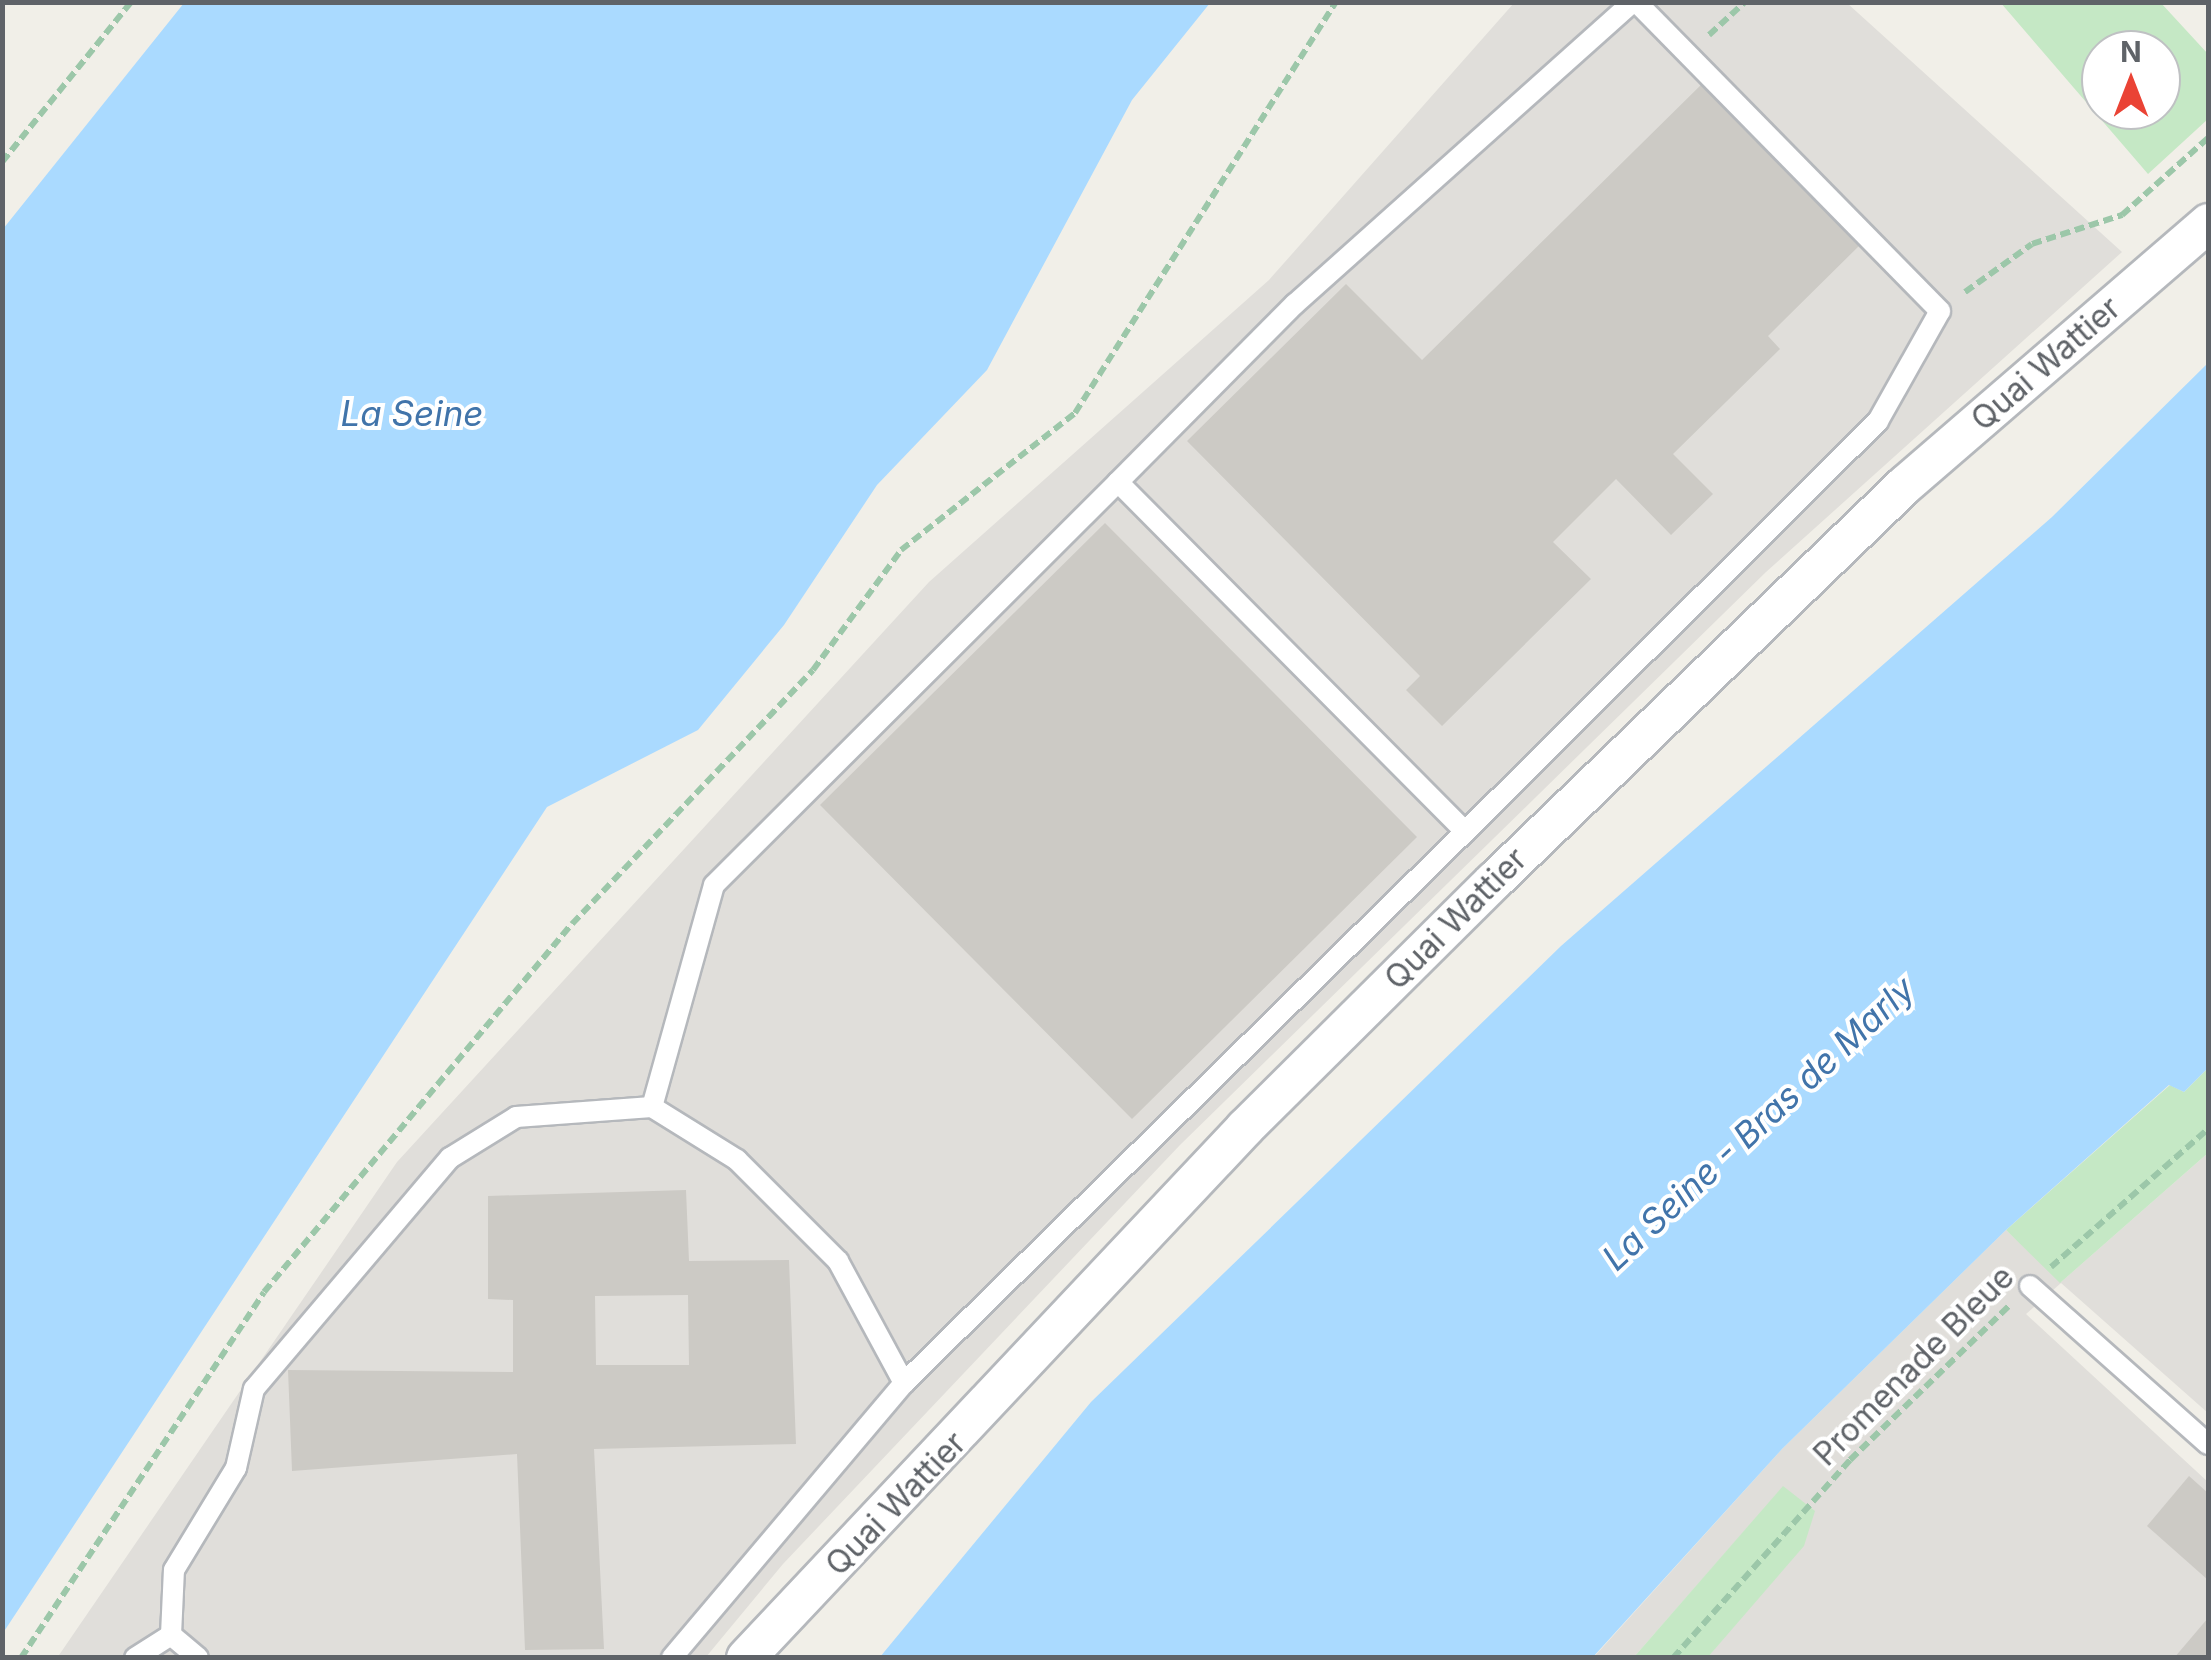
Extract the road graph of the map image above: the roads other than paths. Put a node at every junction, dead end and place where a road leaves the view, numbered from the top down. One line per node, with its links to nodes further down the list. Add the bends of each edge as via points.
1 (1635, 2): 3 (lane, via 1295,304); 4 (lane, via 1940,311 1878,420)
2 (2208, 223): 13 (street, Quai Wattier, via 1905,486 1494,881 1246,1127)
3 (1118, 482): 4 (lane); 5 (lane, via 714,885)
4 (1465, 832): 7 (lane)
5 (652, 1107): 7 (lane, via 736,1160 838,1261); 9 (lane, via 516,1117 450,1158 254,1389 236,1468 174,1570)
6 (2030, 1286): 8 (lane)
7 (904, 1383): 12 (lane)
8 (2208, 1444)
9 (170, 1635): 10 (lane); 11 (lane)
10 (135, 1658)
11 (198, 1658)
12 (672, 1658)
13 (746, 1658)

